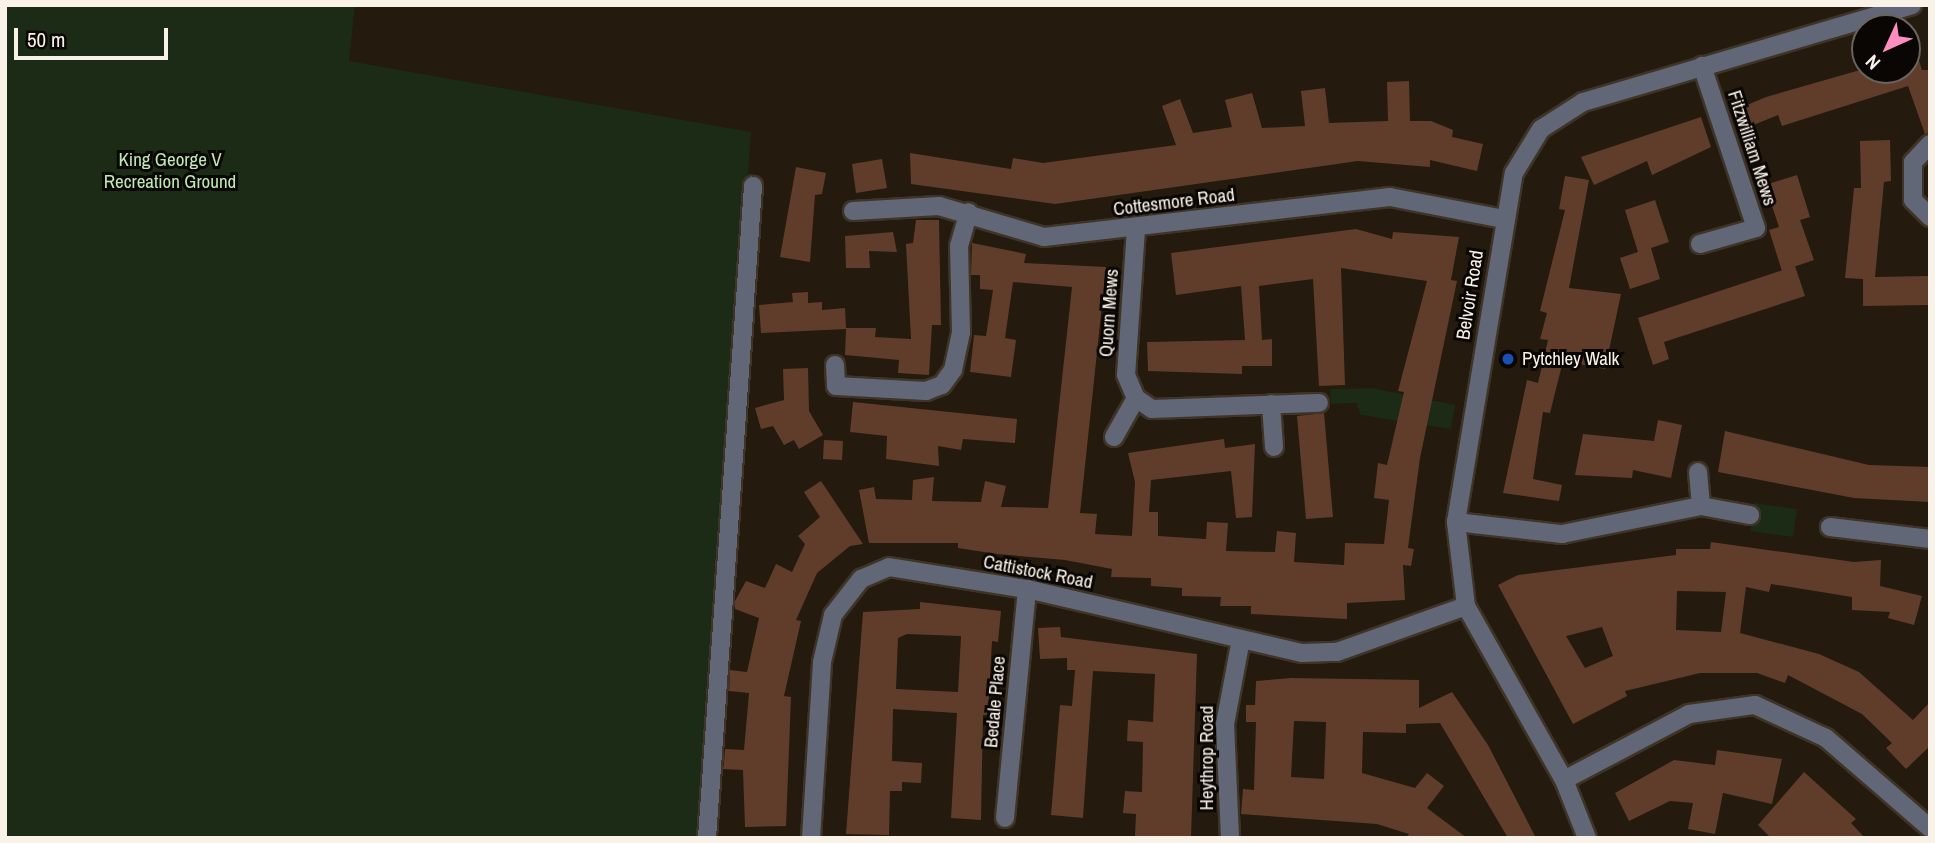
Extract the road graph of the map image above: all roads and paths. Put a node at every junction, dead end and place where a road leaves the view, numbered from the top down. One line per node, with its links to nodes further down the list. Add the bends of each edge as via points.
1 (1912, 5): 2 (street, Belvoir Road)
2 (1702, 66): 8 (street, Belvoir Road, via 1562,113 1525,150); 10 (street, Fitzwilliam Mews, via 1756,228)
3 (1930, 144): 7 (street, via 1913,162 1913,200)
4 (753, 186): 29 (street)
5 (853, 211): 6 (street, Cottesmore Road, via 939,206)
6 (970, 212): 9 (street, Cottesmore Road, via 1044,237); 11 (street, via 959,246 961,333 942,385 926,391 836,386)
7 (1930, 217)
8 (1503, 219): 9 (street, Cottesmore Road, via 1390,197); 20 (street, Belvoir Road)
9 (1136, 229): 12 (street, Quorn Mews, via 1126,375)
10 (1700, 244)
11 (835, 365)
12 (1136, 398): 14 (street, via 1152,409); 15 (street)
13 (1319, 403): 14 (street)
14 (1271, 404): 16 (street)
15 (1114, 438)
16 (1274, 447)
17 (1698, 472): 18 (street)
18 (1701, 506): 19 (street); 20 (street, via 1562,534)
19 (1751, 515)
20 (1456, 522): 24 (street, Belvoir Road)
21 (1830, 527): 22 (street)
22 (1930, 539)
23 (1027, 589): 25 (street, Cattistock Road); 28 (street, Bedale Place); 30 (street, Cattistock Road, via 889,567 861,579 833,615 822,662)
24 (1466, 606): 25 (street, Cattistock Road, via 1337,652 1302,653); 26 (street, Belvoir Road)
25 (1241, 639): 31 (street, Heythrop Road, via 1225,724)
26 (1564, 780): 27 (street, via 1689,714 1755,705 1826,738); 32 (street, Belvoir Road)
27 (1926, 817)
28 (1005, 818)
29 (707, 838)
30 (811, 838)
31 (1230, 838)
32 (1587, 838)

